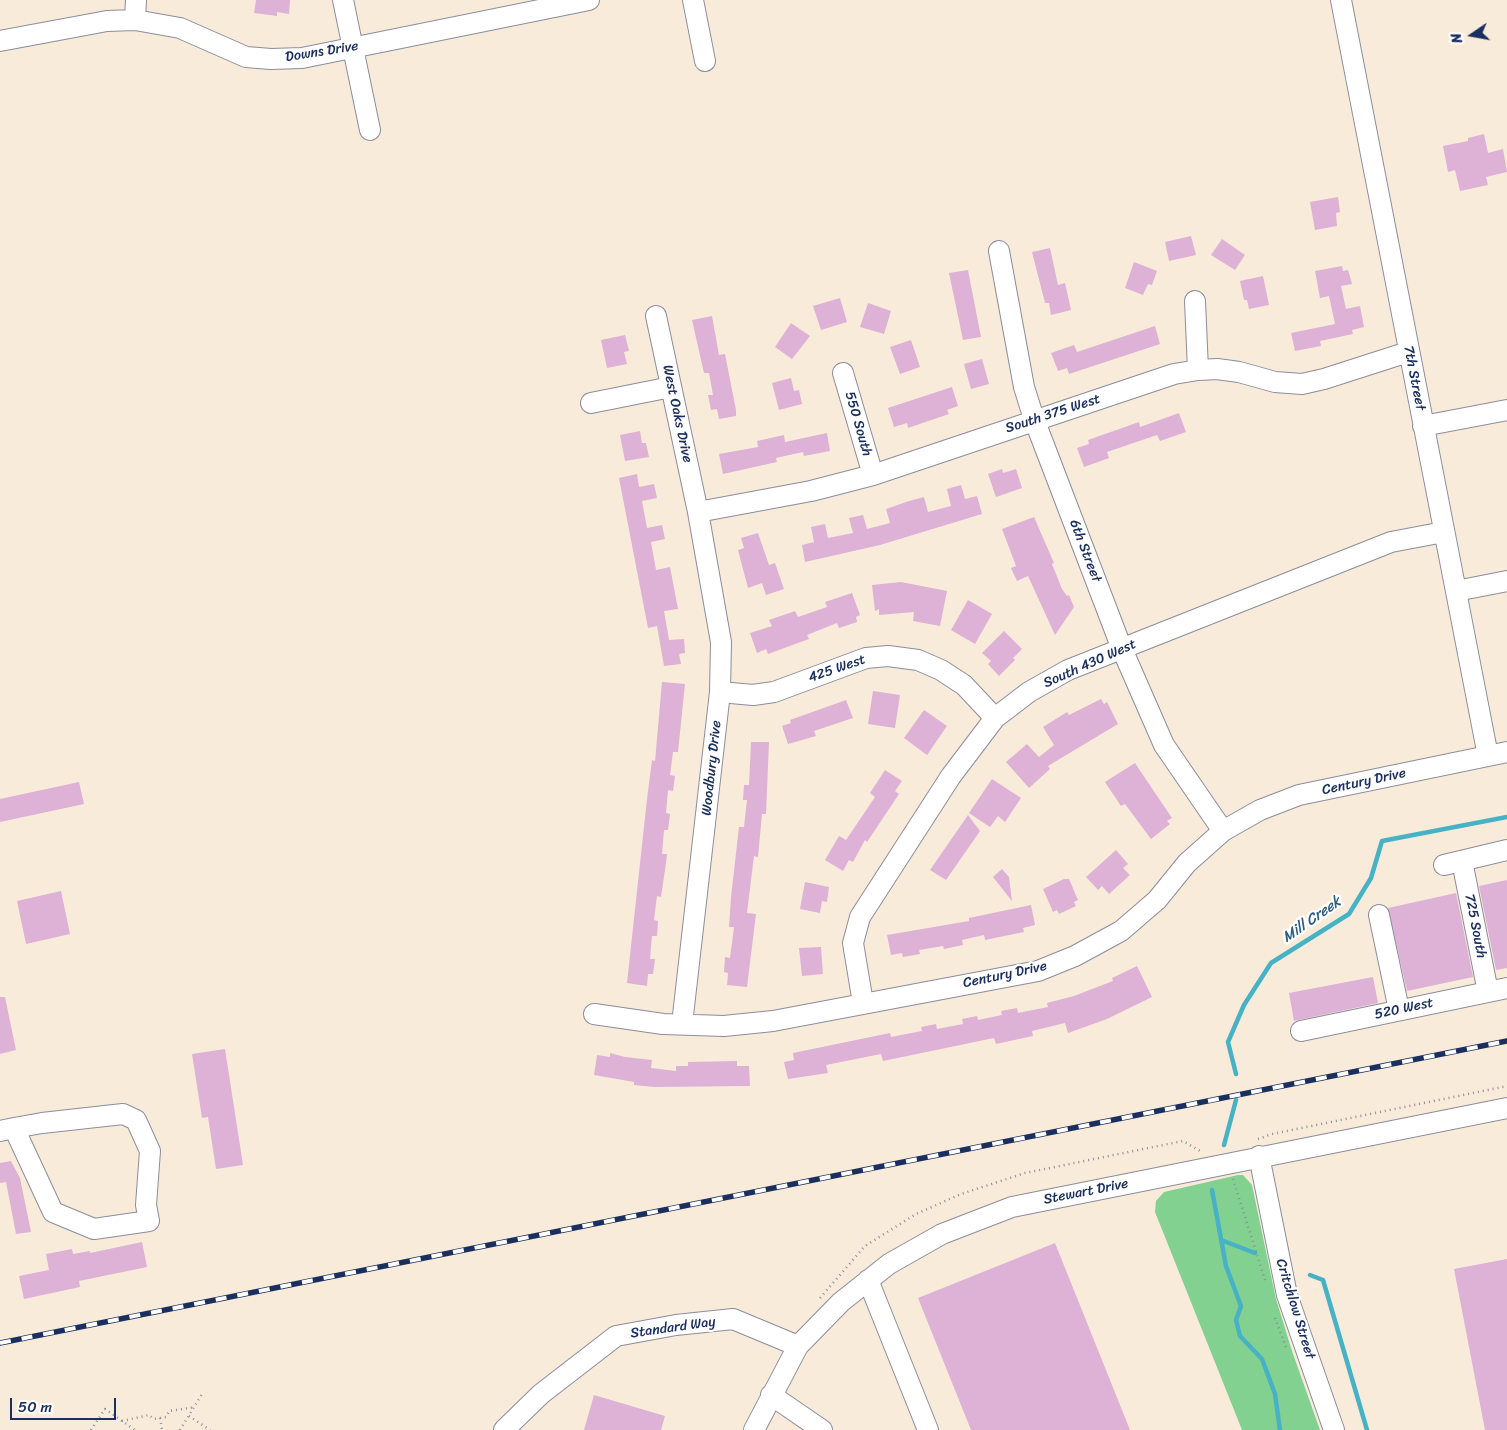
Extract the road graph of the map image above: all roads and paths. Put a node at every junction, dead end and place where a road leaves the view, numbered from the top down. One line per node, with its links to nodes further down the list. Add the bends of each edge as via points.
1 (343, 0): 8 (street)
2 (589, 0): 5 (street, Downs Drive)
3 (693, 0): 9 (street)
4 (1341, 0): 14 (street, 7th Street)
5 (518, 7): 8 (street, Downs Drive)
6 (136, 10): 7 (street, Downs Drive, via 107,20); 8 (street, Downs Drive, via 246,57 302,58)
7 (0, 41)
8 (353, 47): 10 (street)
9 (705, 61)
10 (370, 130)
11 (999, 251): 20 (street, 6th Street, via 1024,387)
12 (1195, 301): 15 (street)
13 (656, 316): 17 (street, West Oaks Drive)
14 (1408, 352): 15 (street, South 375 West, via 1324,380 1302,384 1275,382 1232,371); 21 (street, 7th Street)
15 (1198, 370): 20 (street, South 375 West, via 1174,374)
16 (843, 373): 22 (street, 550 South)
17 (671, 387): 18 (street); 23 (street, West Oaks Drive)
18 (591, 403)
19 (1507, 410): 21 (street)
20 (1034, 419): 22 (street, South 375 West); 27 (street, 6th Street)
21 (1423, 426): 24 (street, 7th Street)
22 (873, 475): 23 (street, South 375 West, via 811,491)
23 (698, 512): 28 (street, Woodbury Drive, via 720,642)
24 (1444, 532): 26 (street, 7th Street); 27 (street, South 430 West, via 1391,542)
25 (1507, 581): 26 (street)
26 (1456, 591): 30 (street, 7th Street)
27 (1122, 649): 29 (street, South 430 West, via 1068,670 1029,692); 31 (street, 6th Street, via 1164,745)
28 (720, 692): 29 (street, 425 West, via 753,695 774,692 866,658 888,656 918,660 941,670 964,685); 38 (street, Woodbury Drive)
29 (995, 718): 35 (street, South 430 West, via 952,776 860,917 853,943)
30 (1498, 754): 31 (street, Century Drive, via 1299,795)
31 (1222, 830): 35 (street, Century Drive, via 1187,862 1156,900 1121,931 1075,956 1038,971)
32 (1507, 850): 34 (street, 725 South, via 1453,863)
33 (1379, 915): 36 (street)
34 (1497, 990): 36 (street, 520 West)
35 (863, 1003): 38 (street, Century Drive, via 773,1021 724,1026)
36 (1399, 1010): 39 (street, 520 West)
37 (594, 1014): 38 (street, Century Drive)
38 (682, 1024)
39 (1301, 1031)
40 (1507, 1108): 42 (street, Stewart Drive)
41 (7, 1129): 41 (street, via 123,1114 136,1120 150,1151 146,1205 149,1221 94,1228 53,1212)
42 (1259, 1156): 43 (street, Stewart Drive, via 1012,1206 942,1234 889,1264); 60 (street, Critchlow Street, via 1288,1295)
43 (868, 1280): 44 (street, Stewart Drive, via 841,1302); 59 (street)
44 (798, 1346): 46 (street, Stewart Drive); 51 (street, Standard Way, via 733,1319 616,1336 541,1394)
45 (202, 1394): 47 (path)
46 (771, 1394): 57 (street, Stewart Drive); 58 (street)
47 (195, 1407): 48 (path); 49 (path, via 169,1411 166,1417)
48 (189, 1416): 55 (path); 56 (path)
49 (160, 1418): 50 (path, via 154,1419 149,1415); 54 (path)
50 (122, 1421): 52 (path, via 105,1409); 53 (path)
51 (509, 1427)
52 (91, 1430)
53 (135, 1430)
54 (162, 1430)
55 (180, 1430)
56 (210, 1430)
57 (754, 1430)
58 (822, 1430)
59 (928, 1430)
60 (1334, 1430)

